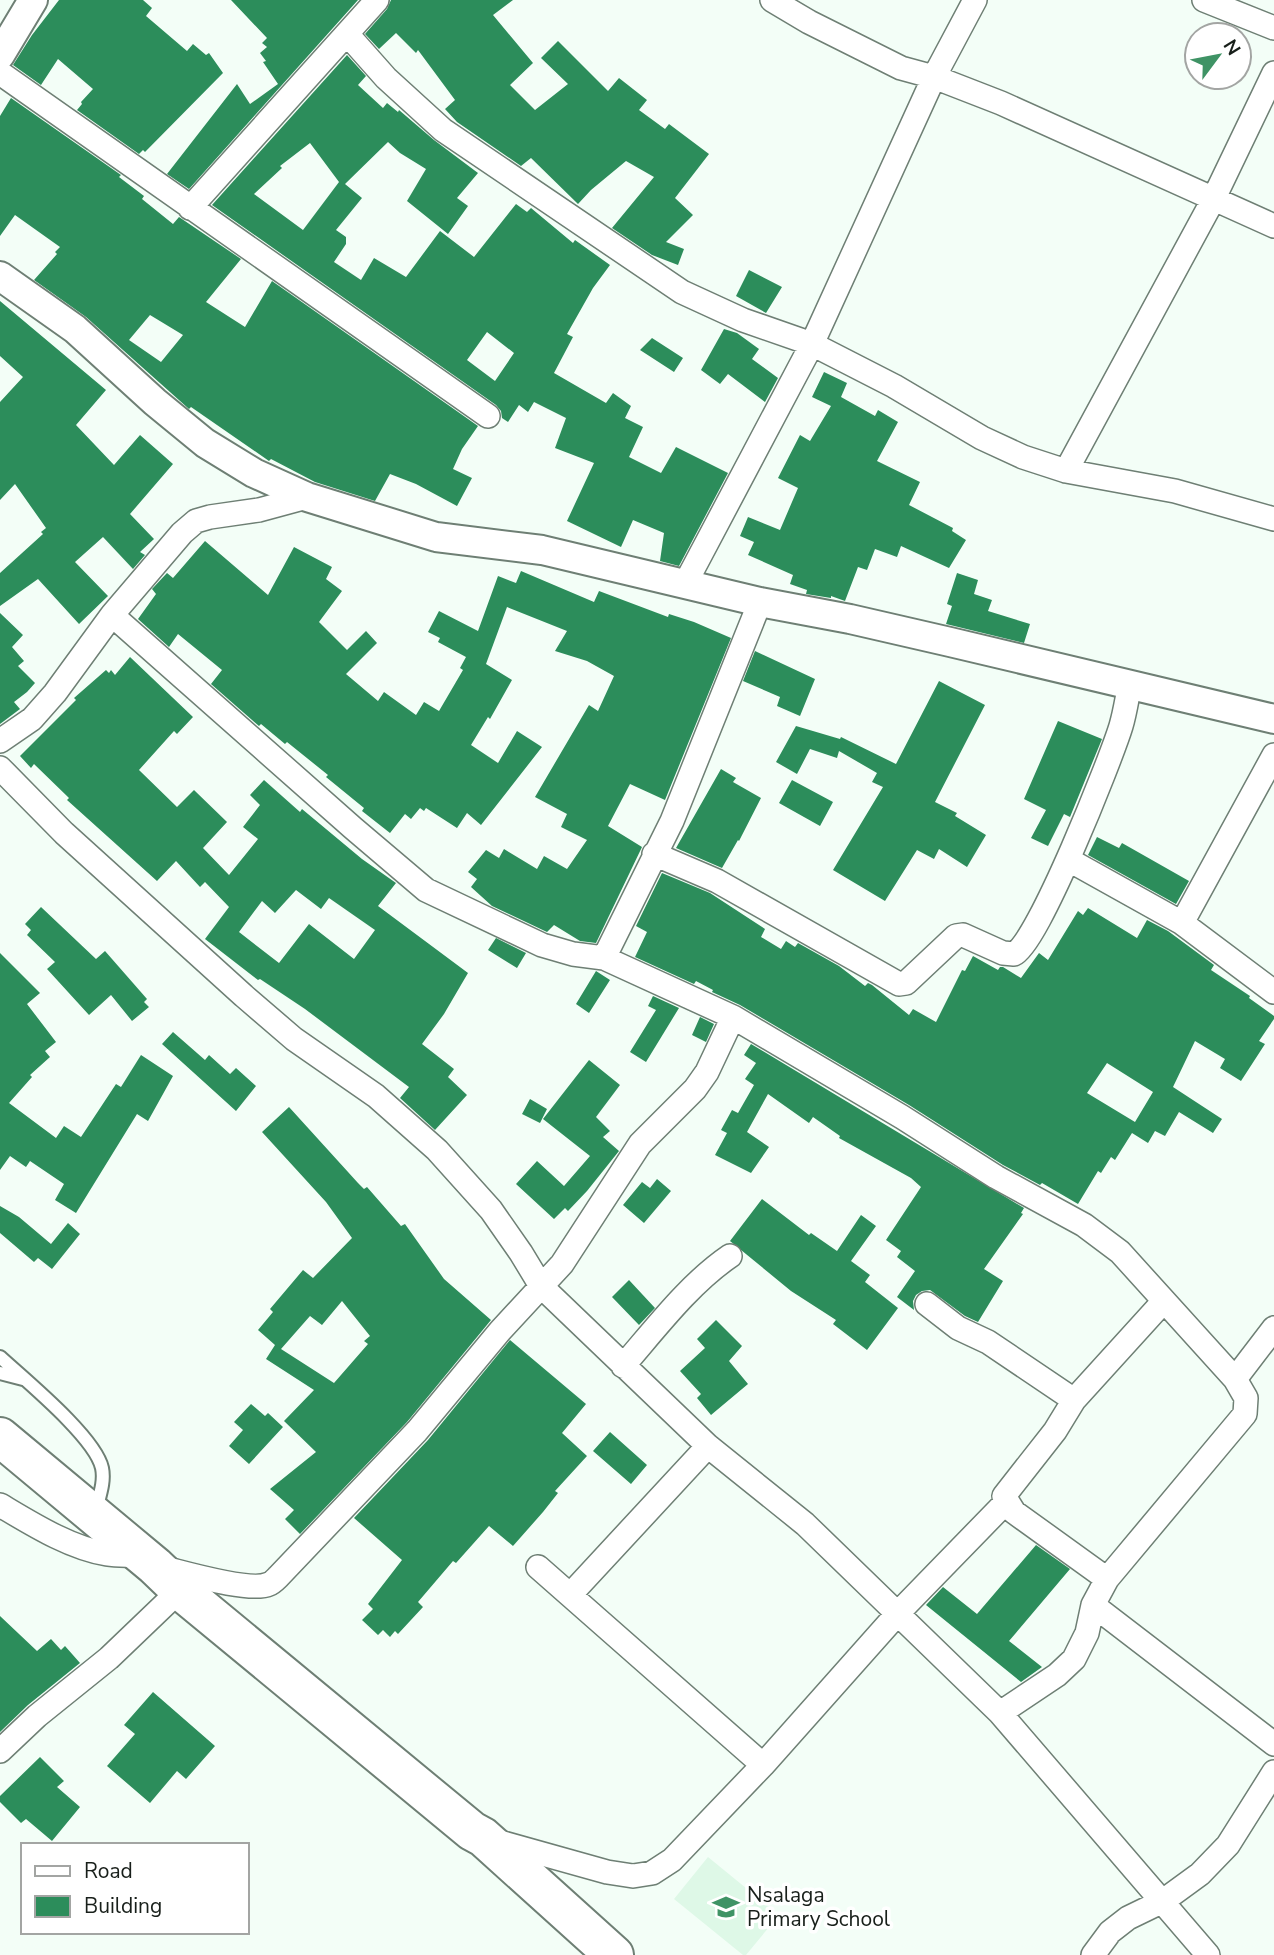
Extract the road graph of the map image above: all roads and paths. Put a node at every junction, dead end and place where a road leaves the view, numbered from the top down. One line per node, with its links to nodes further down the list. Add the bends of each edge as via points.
1 (33, 0): 8 (street)
2 (377, 0): 7 (street)
3 (772, 0): 11 (street, via 901,68)
4 (975, 0): 11 (street)
5 (1204, 0): 6 (street)
6 (1274, 28)
7 (347, 34): 13 (street); 16 (street, via 386,78 443,130 668,284 721,311)
8 (0, 55)
9 (0, 73): 13 (street)
10 (1274, 73): 12 (street)
11 (934, 77): 12 (street); 16 (street)
12 (1213, 200): 14 (street); 18 (street)
13 (190, 208): 17 (street)
14 (1274, 226)
15 (0, 276): 19 (street, via 75,328 205,443 254,473)
16 (812, 344): 18 (street, via 982,438); 21 (street)
17 (488, 416)
18 (1066, 471): 20 (street, via 1175,491)
19 (307, 497): 21 (street, via 436,537 542,550); 23 (street, via 196,522)
20 (1274, 519)
21 (685, 584): 22 (street)
22 (760, 602): 24 (street); 29 (street, via 672,821)
23 (112, 615): 26 (street, via 32,719); 32 (street, via 426,890 542,945)
24 (1130, 684): 25 (street); 30 (street, via 1121,726)
25 (1274, 719)
26 (0, 741)
27 (1274, 755): 31 (street)
28 (0, 768): 36 (street, via 64,833 244,996 376,1096 437,1150 491,1210)
29 (654, 854): 30 (street, via 717,881 899,984 906,983 956,936 1003,953 1019,952); 32 (street)
30 (1069, 860): 31 (street)
31 (1182, 923): 33 (street)
32 (604, 958): 34 (street)
33 (1274, 992)
34 (733, 1017): 36 (street, via 695,1089 640,1144 562,1264); 37 (street, via 1101,1236)
35 (730, 1256): 41 (street, via 693,1288)
36 (541, 1286): 41 (street); 52 (street, via 417,1432 268,1585 227,1583)
37 (1163, 1301): 43 (street); 45 (street)
38 (927, 1304): 45 (street)
39 (1274, 1328): 43 (street)
40 (0, 1357): 44 (lane)
41 (623, 1366): 47 (street)
42 (0, 1373): 44 (lane)
43 (1235, 1379): 53 (street, via 1246,1398 1245,1413)
44 (25, 1380): 50 (lane, via 98,1455 102,1485)
45 (1074, 1399): 48 (street, via 1055,1431 1006,1491)
46 (0, 1437): 50 (highway)
47 (708, 1446): 54 (street); 56 (street, via 805,1524)
48 (1006, 1502): 53 (street); 56 (street)
49 (0, 1505): 52 (street, via 90,1550)
50 (94, 1516): 52 (highway)
51 (538, 1567): 54 (street)
52 (159, 1570): 59 (street, via 109,1658); 62 (highway)
53 (1107, 1579): 55 (street)
54 (570, 1595): 60 (street)
55 (1093, 1605): 57 (street, via 1087,1633 1074,1659); 58 (street)
56 (898, 1612): 57 (street); 60 (street)
57 (1000, 1713): 63 (street)
58 (1274, 1745)
59 (0, 1751)
60 (763, 1765): 62 (street, via 673,1860 652,1873 607,1872)
61 (1274, 1772): 63 (street, via 1227,1845 1200,1874)
62 (483, 1837): 64 (highway)
63 (1163, 1901): 65 (street, via 1128,1918); 66 (street)
64 (614, 1955)
65 (1093, 1955)
66 (1208, 1955)

